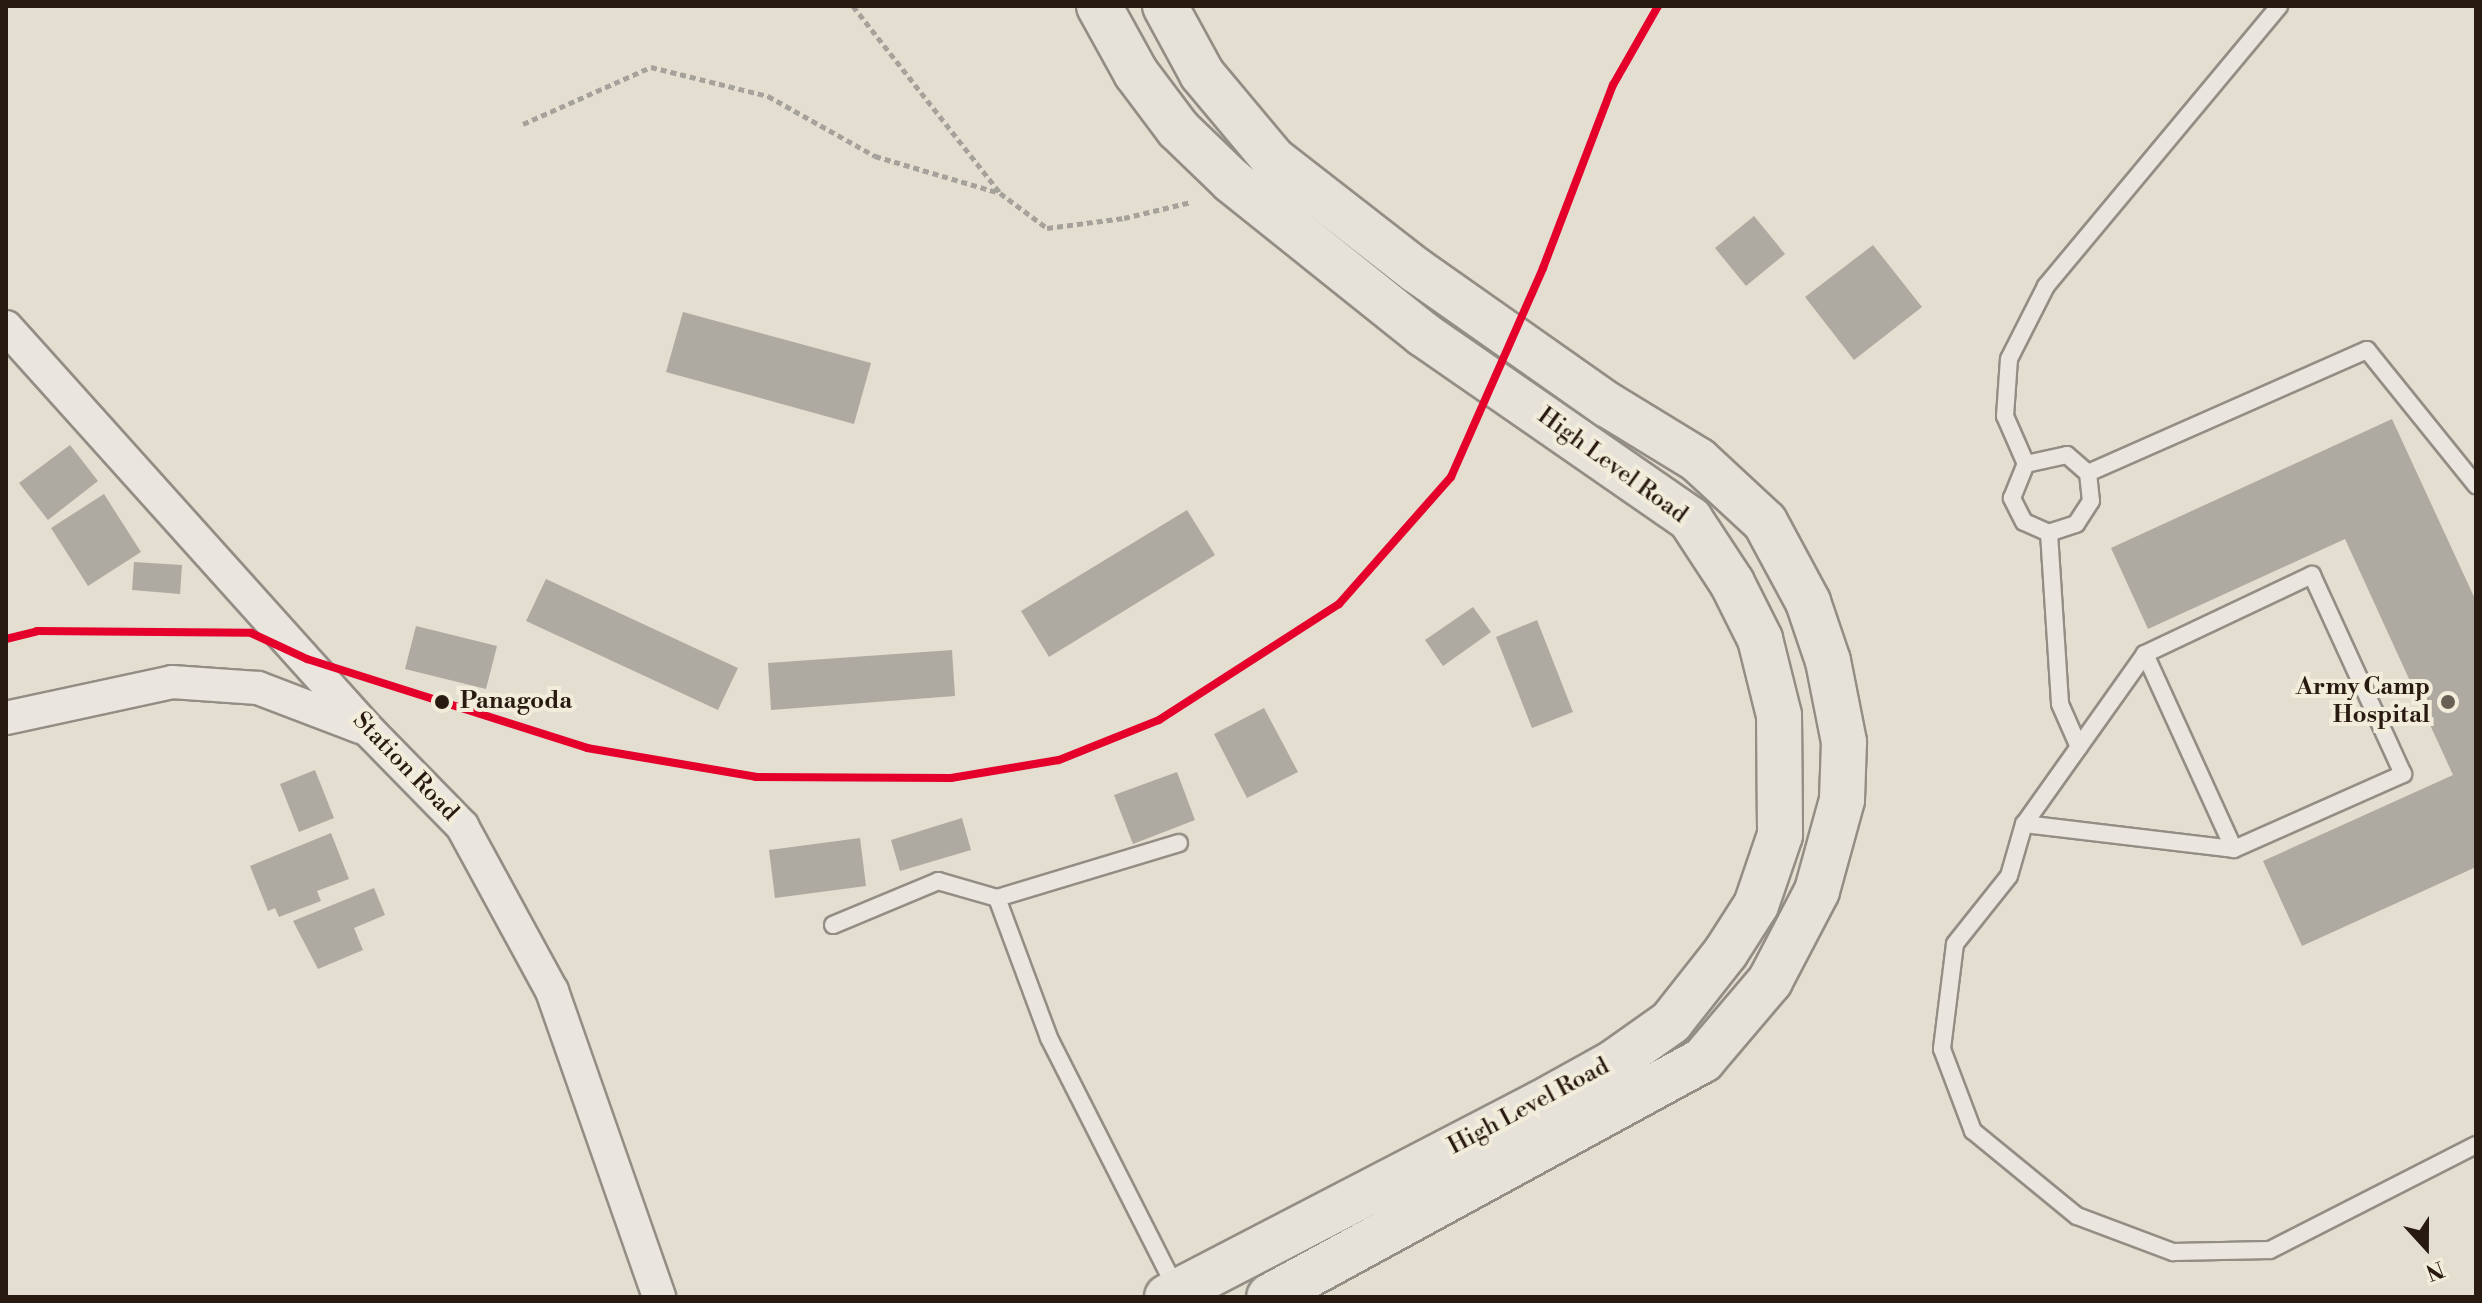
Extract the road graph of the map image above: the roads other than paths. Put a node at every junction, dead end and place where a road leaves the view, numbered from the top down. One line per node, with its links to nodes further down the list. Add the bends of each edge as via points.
1 (1099, 6): 19 (highway, High Level Road, via 1136,73 1178,129 1232,181 1423,334 1690,519 1732,583 1760,639 1779,715 1780,835 1756,905 1671,1022 1613,1063)
2 (1165, 6): 21 (highway, High Level Road, via 1202,74 1273,159 1417,271 1608,405 1698,460 1765,522 1808,602 1828,661 1844,742 1842,800 1817,891 1770,981 1703,1060)
3 (2279, 6): 5 (lane, via 2046,286 2009,359 2005,416)
4 (6, 327): 11 (street, Station Road)
5 (2026, 464): 6 (lane, via 2067,455); 8 (lane, via 2012,498 2024,522)
6 (2088, 473): 7 (lane, via 2367,350); 8 (lane, via 2091,501 2076,524)
7 (2476, 485)
8 (2049, 533): 12 (lane, via 2060,704)
9 (2145, 654): 12 (lane); 15 (lane); 15 (lane, via 2312,575 2403,774)
10 (6, 718): 11 (street, via 172,682 258,688)
11 (370, 732): 20 (street, Station Road, via 462,826 552,991)
12 (2079, 747): 13 (lane)
13 (2024, 824): 15 (lane); 18 (lane, via 2009,876 1955,944 1942,1049 1973,1131 2077,1216 2173,1252 2270,1250)
14 (1179, 843): 16 (lane)
15 (2234, 849)
16 (997, 898): 17 (lane, via 938,881); 19 (lane, via 1049,1038)
17 (833, 925)
18 (2476, 1145)
19 (1172, 1294)
20 (659, 1297)
21 (1269, 1297)

